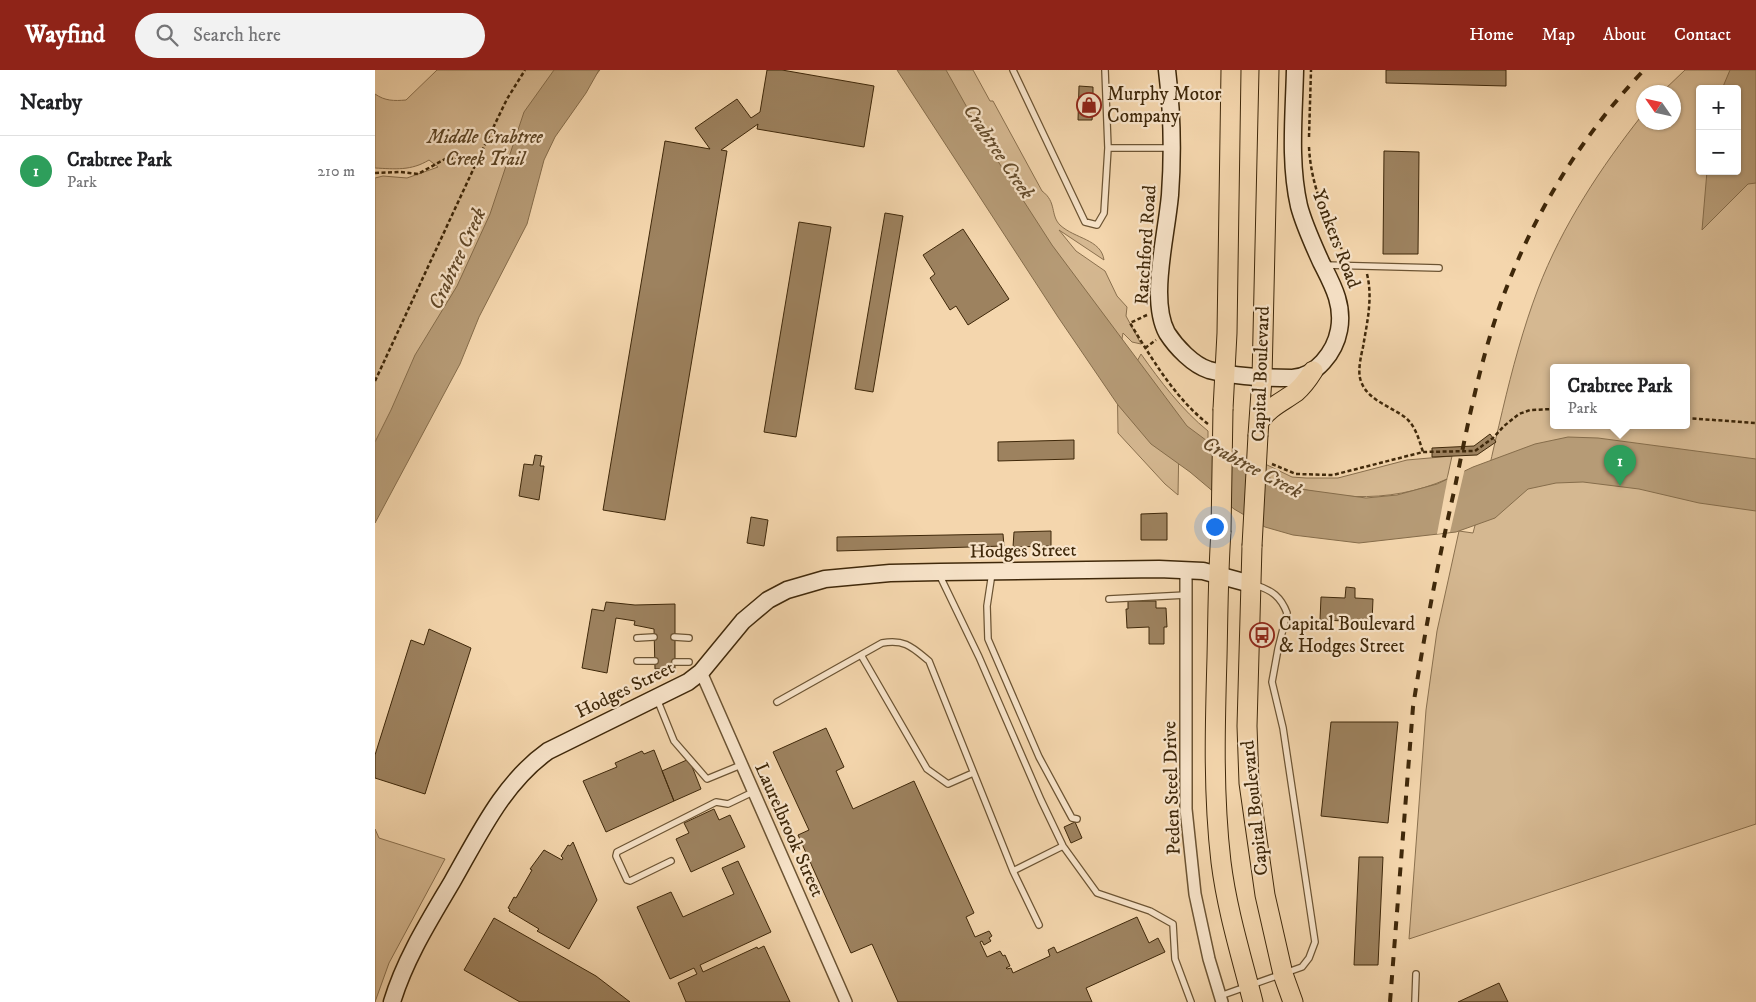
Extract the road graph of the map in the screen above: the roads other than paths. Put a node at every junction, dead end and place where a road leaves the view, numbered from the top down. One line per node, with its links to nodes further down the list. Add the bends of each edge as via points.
1 (1013, 70): 7 (lane, via 1085,222 1097,225 1104,213)
2 (1105, 70): 7 (lane)
3 (1167, 70): 8 (street, Ratchford Road)
4 (1231, 70): 12 (main road, Capital Boulevard)
5 (1269, 70): 13 (main road, Capital Boulevard)
6 (1295, 70): 9 (street, Yonkers Road, via 1295,186 1305,224)
7 (1108, 148): 8 (lane)
8 (1171, 148): 12 (street, Ratchford Road, via 1170,195 1159,292 1167,332 1187,356 1207,369)
9 (1323, 265): 10 (lane); 11 (street, Yonkers Road, via 1339,301 1339,329 1329,354)
10 (1439, 268)
11 (1313, 371): 13 (street, via 1297,378); 14 (main road, via 1297,391 1268,410)
12 (1233, 374): 13 (street); 18 (main road, Capital Boulevard, bridge, via 1223,409)
13 (1262, 378): 14 (main road, Capital Boulevard)
14 (1259, 428): 19 (main road, Capital Boulevard, bridge)
15 (1186, 569): 16 (street, Hodges Street); 18 (street, Hodges Street); 20 (street, Peden Steel Drive)
16 (992, 571): 17 (street, Hodges Street); 36 (lane, via 987,639 1039,757 1065,808 1072,818)
17 (938, 572): 30 (street, Hodges Street, via 848,576 787,590 768,600); 37 (lane)
18 (1220, 575): 19 (street, Hodges Street); 43 (main road, Capital Boulevard, via 1215,739 1217,814 1229,911)
19 (1251, 584): 41 (main road, Capital Boulevard, via 1247,726 1249,782 1265,895); 41 (lane, via 1278,596 1287,613 1273,682 1283,728 1315,942 1302,967)
20 (1186, 595): 21 (lane); 44 (street, Peden Steel Drive, via 1186,809 1195,894)
21 (1109, 599)
22 (654, 637): 24 (lane)
23 (674, 637): 25 (lane)
24 (637, 638)
25 (689, 638)
26 (861, 655): 32 (lane); 34 (lane, via 927,769 948,784); 34 (lane, via 882,644 901,642 929,661)
27 (637, 661): 28 (lane)
28 (655, 661)
29 (675, 662): 30 (lane)
30 (695, 667): 31 (street, Hodges Street, via 682,686); 33 (street, Laurelbrook Street)
31 (657, 699): 33 (lane, via 674,741 707,779); 45 (street, Hodges Street, via 548,751 512,784 425,928 403,971)
32 (777, 702)
33 (741, 765): 35 (street, Laurelbrook Street)
34 (973, 772): 39 (lane)
35 (753, 792): 38 (lane, via 728,804 716,802 617,852 616,856 630,882); 46 (street, Laurelbrook Street)
36 (1077, 819)
37 (1063, 846): 39 (lane); 47 (lane, via 1097,894 1150,911 1173,924 1175,959)
38 (671, 861)
39 (1013, 871): 40 (lane)
40 (1039, 925)
41 (1283, 974): 43 (lane); 48 (main road, Capital Boulevard)
42 (1416, 974): 49 (lane)
43 (1251, 994): 44 (lane)
44 (1221, 999)
45 (392, 1002)
46 (846, 1002)
47 (1191, 1002)
48 (1293, 1002)
49 (1415, 1002)

